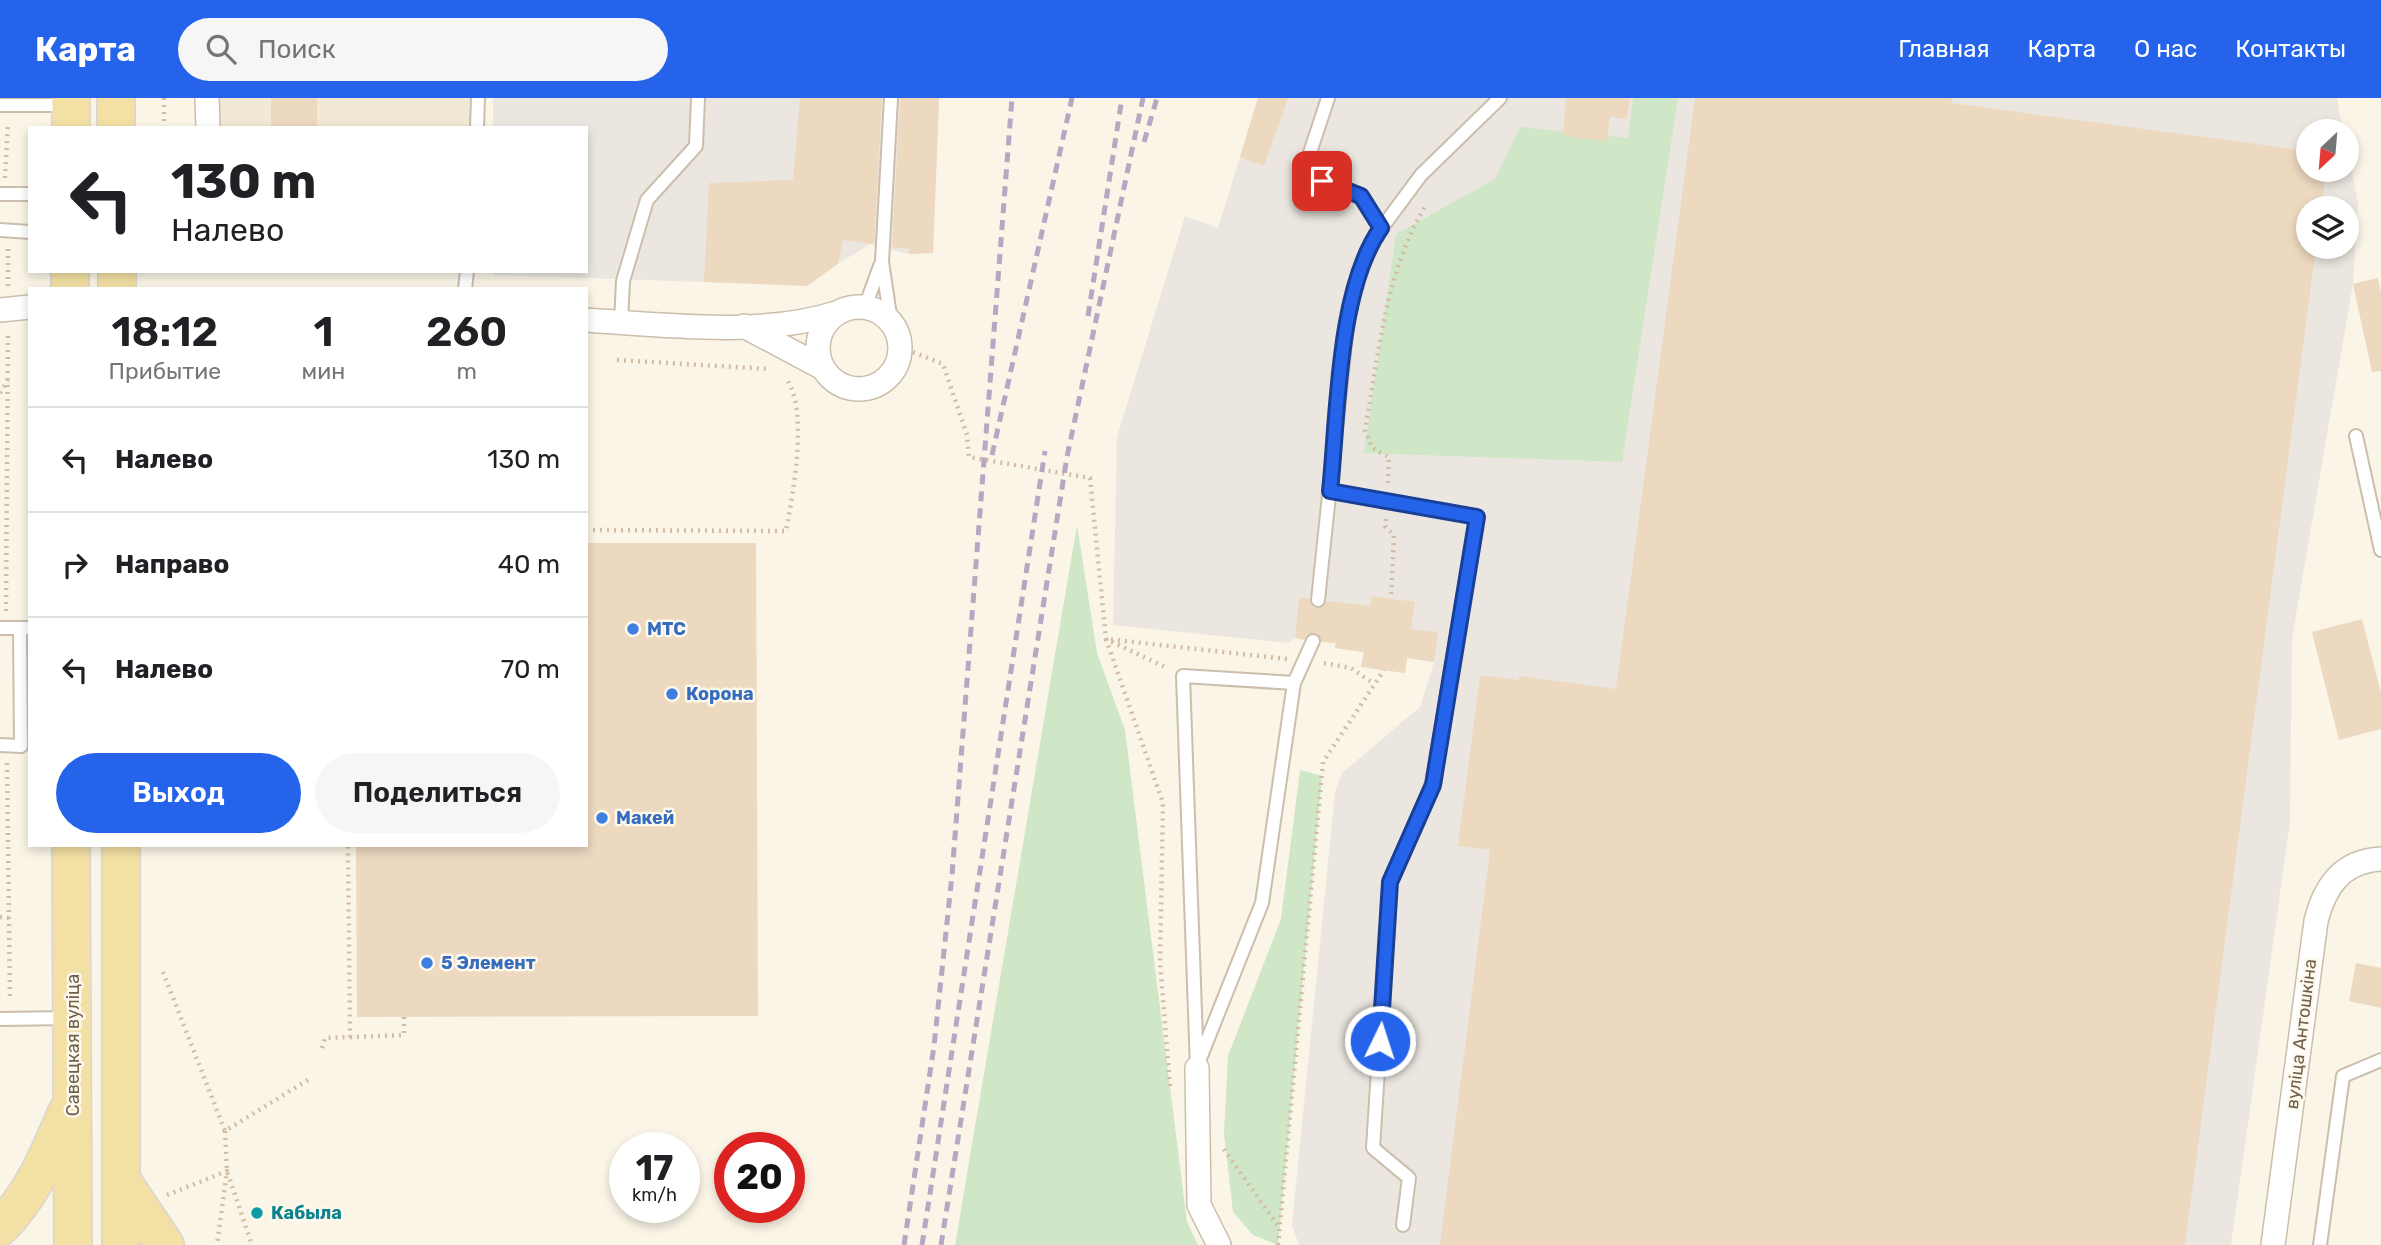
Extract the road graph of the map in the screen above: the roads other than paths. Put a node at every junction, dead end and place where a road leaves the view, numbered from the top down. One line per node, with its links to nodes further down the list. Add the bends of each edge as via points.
1 (116, 98): 10 (main road)
2 (207, 98): 11 (street)
3 (478, 98): 12 (lane)
4 (698, 98): 22 (lane, via 696,146 647,200 623,281)
5 (891, 98): 18 (lane)
6 (1328, 98): 15 (lane, via 1303,174 1361,196)
7 (1500, 98): 15 (lane, via 1421,175)
8 (5, 105): 9 (lane)
9 (71, 110)
10 (116, 126)
11 (208, 126)
12 (477, 126)
13 (2, 194): 14 (lane)
14 (28, 194)
15 (1381, 228): 26 (lane, via 1357,279 1347,324)
16 (4, 230): 17 (lane)
17 (28, 232)
18 (882, 262): 19 (lane, via 868,299); 21 (lane)
19 (845, 310): 21 (street, via 875,310); 23 (street, via 817,319); 24 (street, via 822,328 817,347)
20 (588, 320): 22 (street)
21 (891, 322): 24 (street, via 900,347 898,361 888,377 872,388 852,390 833,382)
22 (621, 323): 23 (street)
23 (744, 326): 24 (street)
24 (821, 367)
25 (2356, 436): 27 (lane)
26 (1330, 491): 28 (lane); 43 (lane, via 1477,517 1433,785 1390,882 1373,1148 1409,1178)
27 (2381, 550)
28 (1318, 600)
29 (3, 628): 30 (lane)
30 (25, 628): 33 (lane, via 21,746)
31 (1313, 641): 32 (lane)
32 (1294, 683): 40 (lane, via 1262,902); 40 (lane, via 1183,676)
33 (4, 745)
34 (71, 847): 37 (main road, Савецкая вуліца)
35 (121, 847): 42 (main road)
36 (2381, 859): 49 (street, вуліца Антошкіна, via 2348,867 2335,877 2315,921)
37 (74, 1018): 38 (lane); 41 (main road, Савецкая вуліца)
38 (5, 1019)
39 (2381, 1060): 50 (lane, via 2343,1076)
40 (1197, 1068): 48 (street, via 1199,1205)
41 (74, 1095): 44 (main road, via 42,1171); 45 (main road, Савецкая вуліца)
42 (122, 1181): 46 (main road); 47 (main road)
43 (1403, 1224)
44 (0, 1227)
45 (73, 1245)
46 (121, 1245)
47 (165, 1245)
48 (1219, 1245)
49 (2273, 1245)
50 (2320, 1245)

